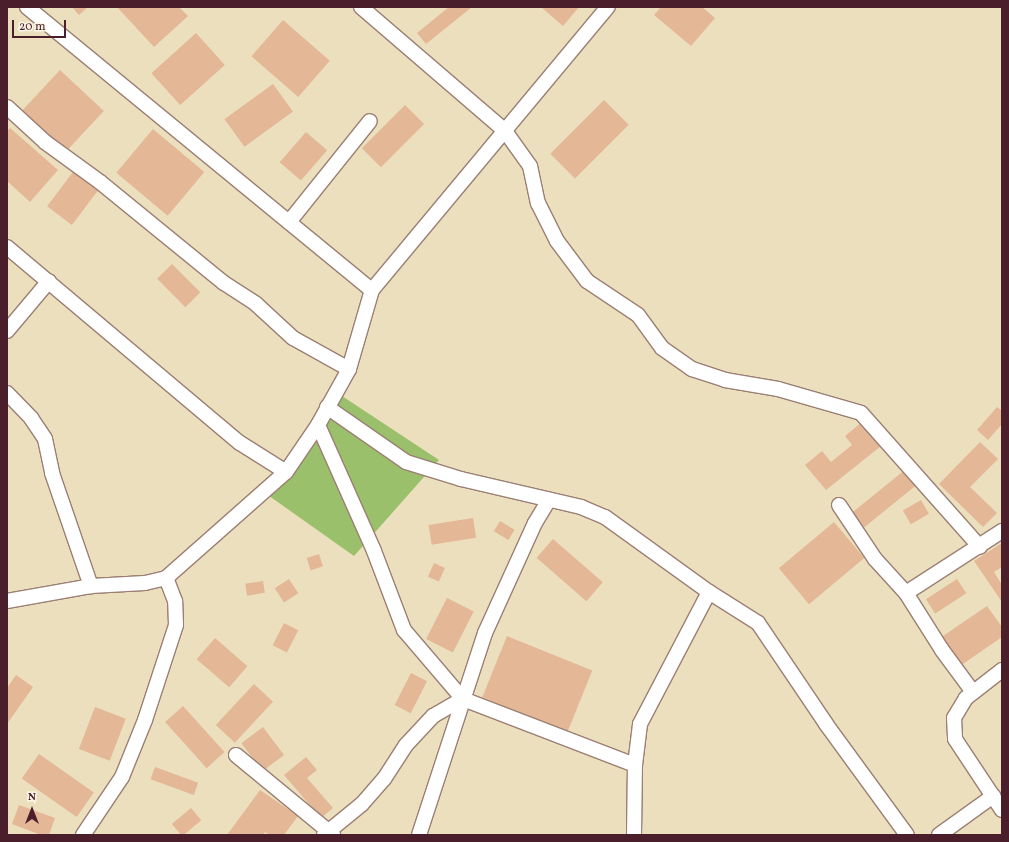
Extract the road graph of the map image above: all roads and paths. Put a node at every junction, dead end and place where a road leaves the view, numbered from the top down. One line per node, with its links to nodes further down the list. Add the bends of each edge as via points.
1 (27, 7): 7 (street)
2 (361, 7): 6 (street)
3 (608, 7): 6 (street)
4 (7, 107): 12 (street, via 45,142 100,182 224,283 256,304 293,338)
5 (370, 121): 7 (street)
6 (505, 131): 10 (street); 20 (street, via 530,166 538,203 557,241 588,281 638,315 662,348 692,369 725,380 778,389 861,413)
7 (289, 222): 10 (street)
8 (7, 247): 9 (street)
9 (49, 281): 11 (street); 16 (street, via 240,443)
10 (372, 290): 12 (street)
11 (7, 331)
12 (349, 369): 14 (street)
13 (7, 393): 22 (street, via 31,418 45,439 52,474)
14 (327, 407): 15 (street); 17 (street, via 406,462 461,479)
15 (318, 425): 16 (street); 28 (street, via 374,551 404,630)
16 (286, 472): 21 (street)
17 (549, 500): 23 (street, via 581,507 605,516); 28 (street, via 535,523 485,633)
18 (839, 505): 24 (street, via 876,559)
19 (1002, 531): 20 (street)
20 (980, 547): 24 (street)
21 (166, 578): 22 (street, via 145,583); 34 (street, via 175,601 176,625 145,720 122,777)
22 (91, 586): 25 (street)
23 (709, 592): 30 (street, via 640,724); 37 (street, via 758,623 826,724)
24 (906, 593): 27 (street, via 942,650)
25 (7, 601)
26 (1002, 670): 27 (street)
27 (973, 692): 31 (street, via 966,698 954,718 955,739)
28 (463, 699): 30 (street); 33 (street, via 433,716 410,740 384,779 362,804); 35 (street)
29 (236, 755): 33 (street)
30 (635, 765): 36 (street)
31 (993, 796): 32 (street); 38 (street)
32 (1002, 810)
33 (328, 834)
34 (83, 835)
35 (419, 835)
36 (634, 835)
37 (907, 835)
38 (939, 835)

